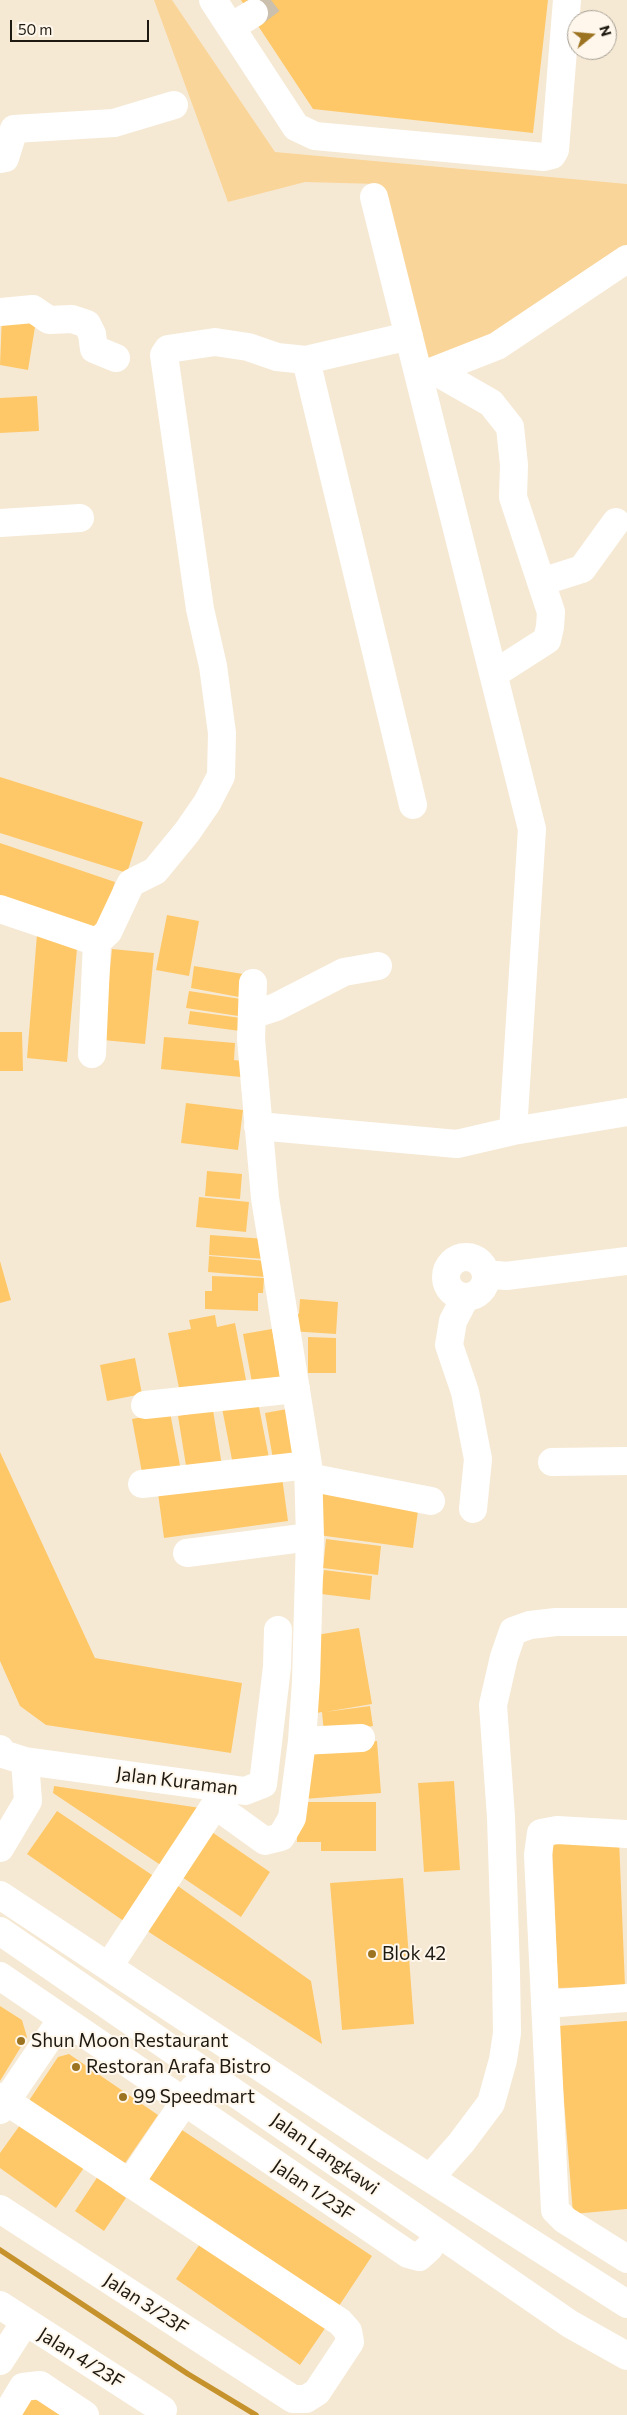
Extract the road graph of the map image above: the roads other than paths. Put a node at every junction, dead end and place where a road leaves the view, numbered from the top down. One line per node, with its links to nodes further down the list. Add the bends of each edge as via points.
1 (213, 0): 4 (street)
2 (567, 0): 4 (street, via 555,150 552,155 544,157 498,142 315,136 296,126)
3 (254, 12): 4 (street)
4 (231, 27)
5 (174, 106): 6 (street, via 114,123 14,129 5,158)
6 (0, 159)
7 (374, 197): 10 (street)
8 (627, 259): 13 (street, via 497,346)
9 (0, 312): 11 (street, via 33,309 49,320 72,319 87,324 94,350)
10 (409, 336): 12 (street); 13 (street)
11 (116, 358)
12 (306, 360): 19 (street); 21 (street, via 277,357 248,347 216,342 168,349 164,355 200,609 221,723 220,776 207,803 155,871 131,883 108,932)
13 (427, 374): 17 (street, via 491,403 510,427 513,497); 18 (street)
14 (80, 518): 16 (street)
15 (616, 522): 17 (street, via 582,569)
16 (0, 523)
17 (541, 582): 18 (street, via 551,612 547,640)
18 (494, 674): 28 (street, via 532,829)
19 (413, 805)
20 (0, 909): 21 (street)
21 (97, 942): 25 (street)
22 (378, 966): 24 (street, via 344,972 285,1003)
23 (253, 983): 24 (street)
24 (252, 1015): 27 (street)
25 (92, 1054)
26 (627, 1112): 28 (street)
27 (258, 1126): 28 (street, via 457,1144); 32 (street, via 265,1198)
28 (513, 1131)
29 (627, 1261): 30 (street, via 506,1276)
30 (486, 1274): 31 (street, via 481,1291); 31 (street, via 481,1263 470,1256 457,1258 451,1263 446,1281 453,1292)
31 (464, 1298): 39 (street, via 452,1321 449,1345 465,1392 478,1459)
32 (296, 1389): 33 (street); 36 (street)
33 (145, 1405)
34 (627, 1461): 35 (street)
35 (552, 1462)
36 (308, 1471): 37 (street); 38 (street); 40 (street)
37 (142, 1484)
38 (431, 1501)
39 (473, 1509)
40 (310, 1537): 41 (street); 45 (street)
41 (187, 1553)
42 (627, 1622): 63 (street, via 556,1622 513,1631 493,1705 506,1961 507,2033 503,2060 491,2103 462,2143)
43 (278, 1630): 44 (street, Jalan Kuraman)
44 (273, 1699): 45 (street); 50 (street, Jalan Kuraman, via 263,1784)
45 (305, 1700): 47 (street)
46 (361, 1738): 47 (street)
47 (302, 1742): 50 (street, via 292,1818 282,1837 265,1841)
48 (0, 1749): 49 (street, Jalan Kuraman, via 3,1754)
49 (25, 1761): 50 (street, Jalan Kuraman); 52 (street, via 28,1802)
50 (219, 1796): 55 (street)
51 (627, 1834): 58 (street, via 557,1830 541,1833 538,1854)
52 (0, 1848)
53 (0, 1895): 55 (street, Jalan Langkawi)
54 (0, 1931): 60 (street, Jalan Langkawi)
55 (109, 1966): 63 (street, Jalan Langkawi)
56 (0, 1976): 59 (street, Jalan 1/23F)
57 (627, 1998): 58 (street)
58 (545, 2004): 67 (street, via 555,2210 565,2220)
59 (62, 2019): 61 (street, Jalan 1/23F); 62 (street)
60 (205, 2071): 61 (street); 66 (street, Jalan Langkawi)
61 (184, 2102): 64 (street); 66 (street, Jalan 1/23F, via 408,2254 419,2257)
62 (2, 2103): 64 (street)
63 (430, 2178): 68 (street, Jalan Langkawi)
64 (130, 2183): 65 (street, Jalan 3/23F, via 340,2322 348,2331 350,2342 317,2392 306,2399 292,2399)
65 (0, 2209)
66 (438, 2233): 71 (street, Jalan Langkawi, via 570,2324)
67 (627, 2260)
68 (627, 2304)
69 (0, 2305): 70 (street, Jalan 4/23F)
70 (25, 2322): 72 (street); 73 (street, Jalan 4/23F)
71 (627, 2356)
72 (0, 2361)
73 (162, 2413)
74 (6, 2415): 75 (street, via 23,2387 40,2384)
75 (85, 2415)

